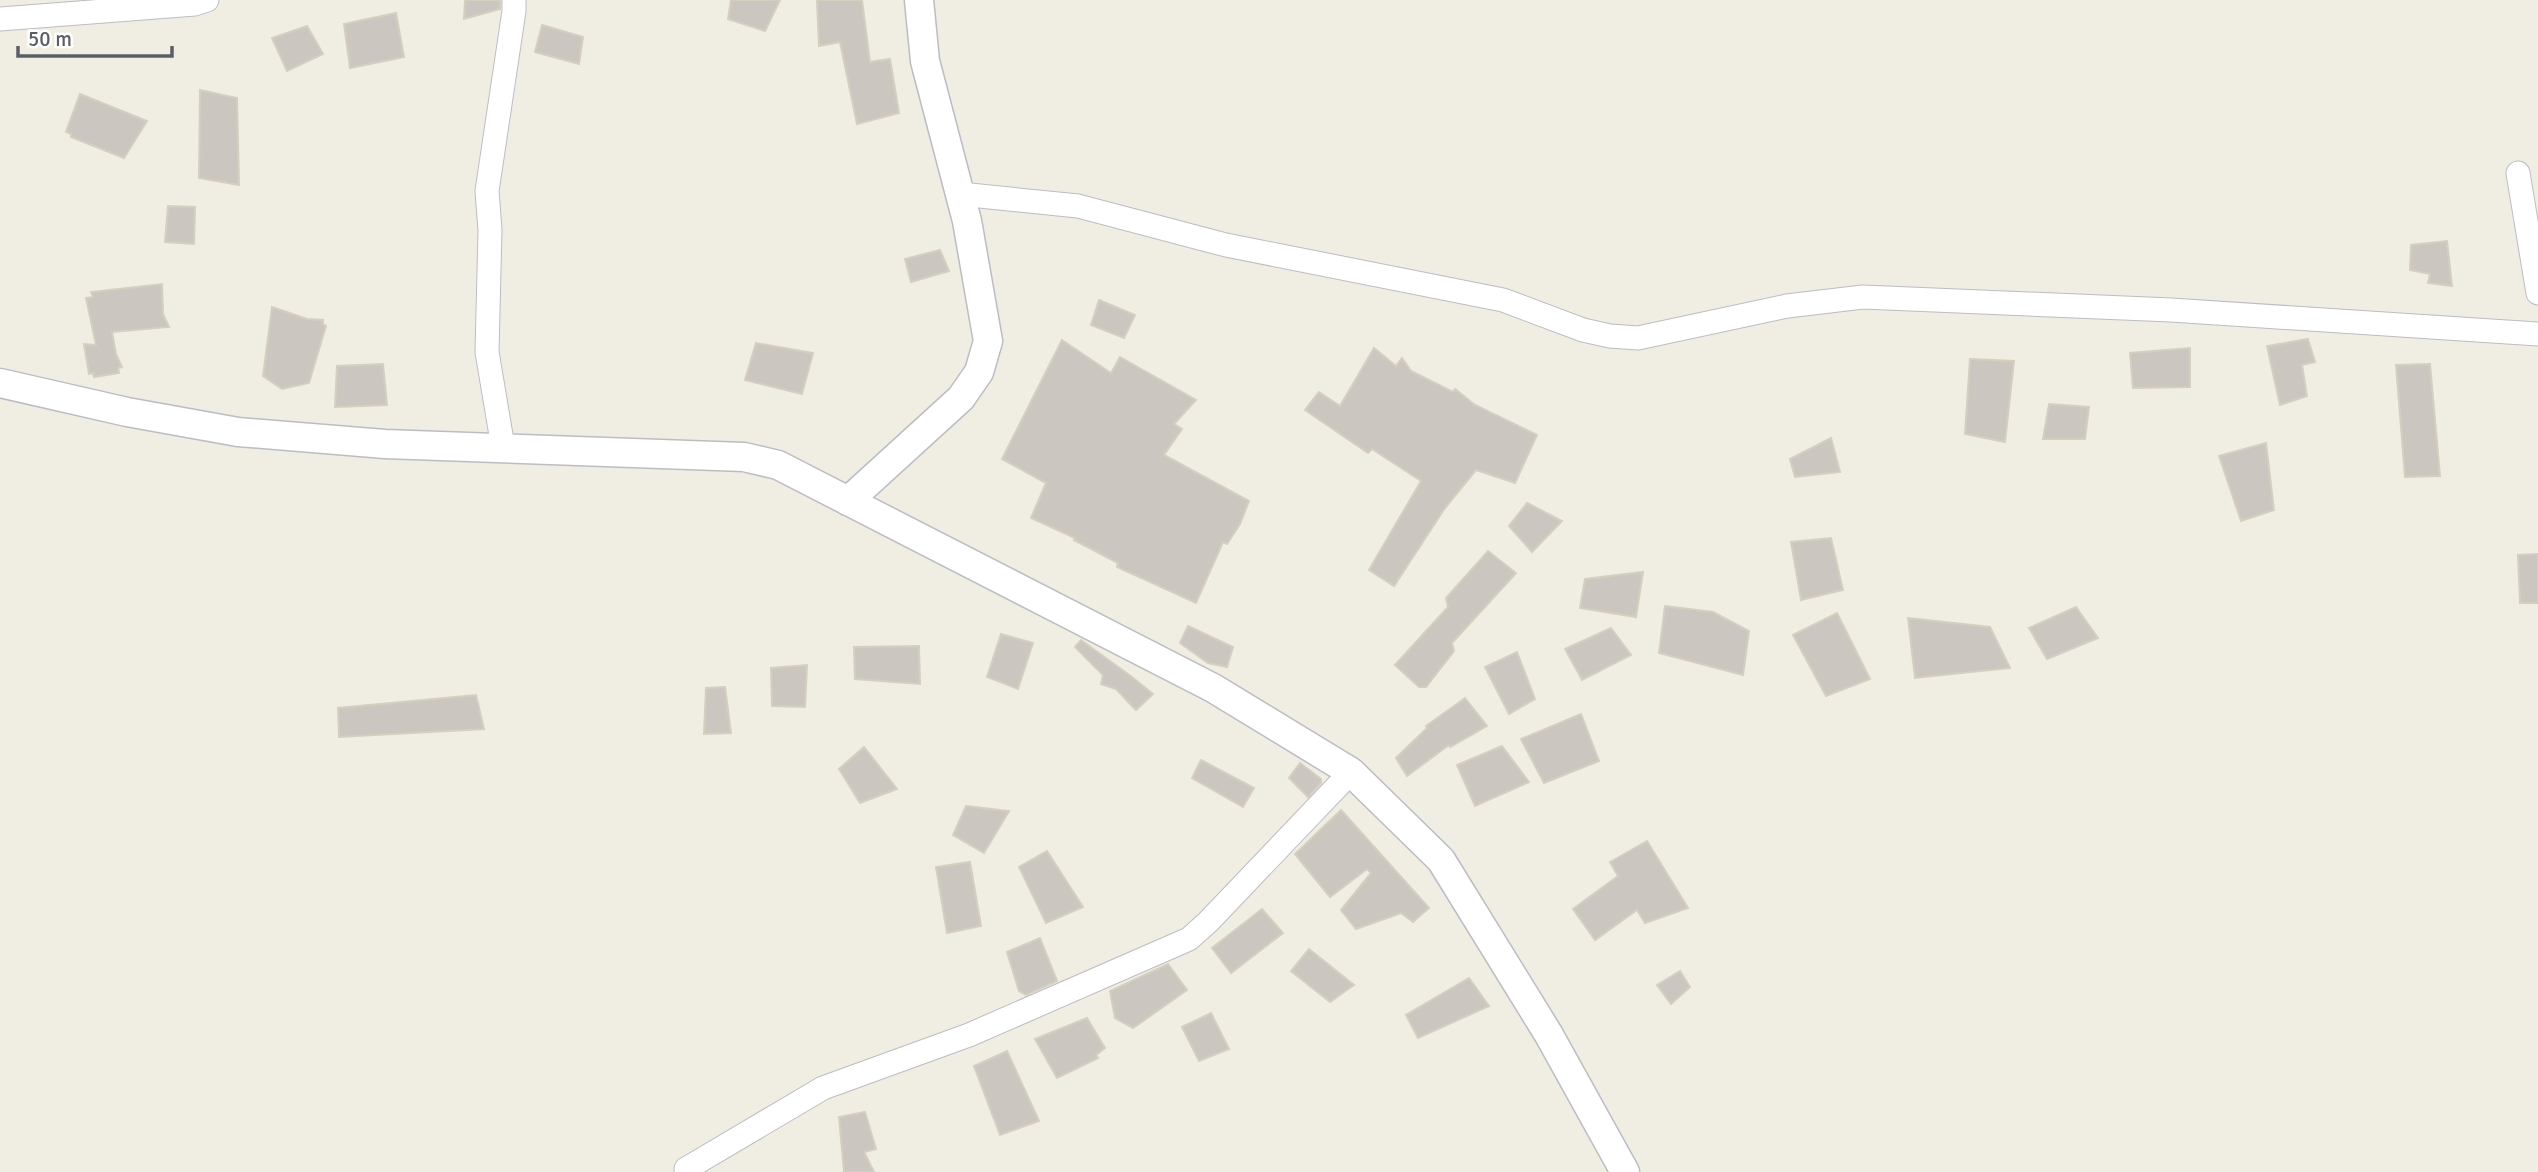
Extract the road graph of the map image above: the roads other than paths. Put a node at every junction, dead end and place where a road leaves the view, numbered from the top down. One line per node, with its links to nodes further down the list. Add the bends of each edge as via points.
1 (207, 0): 4 (street)
2 (514, 0): 10 (street, via 487,191 487,352)
3 (919, 0): 6 (street, via 925,61)
4 (0, 19)
5 (2518, 173): 7 (street)
6 (960, 194): 8 (street, via 1078,206 1226,245 1503,300 1610,336 1637,338 1787,306 1863,297 2171,310); 11 (street, via 988,341 979,372 961,398)
7 (2538, 293)
8 (2538, 334)
9 (0, 383): 10 (street, via 238,432 385,444)
10 (503, 447): 11 (street, via 744,457 778,465)
11 (848, 501): 12 (street, via 1213,688)
12 (1351, 772): 13 (street, via 1189,939 970,1035 823,1088); 14 (street, via 1441,860 1549,1035)
13 (686, 1169)
14 (1625, 1172)

